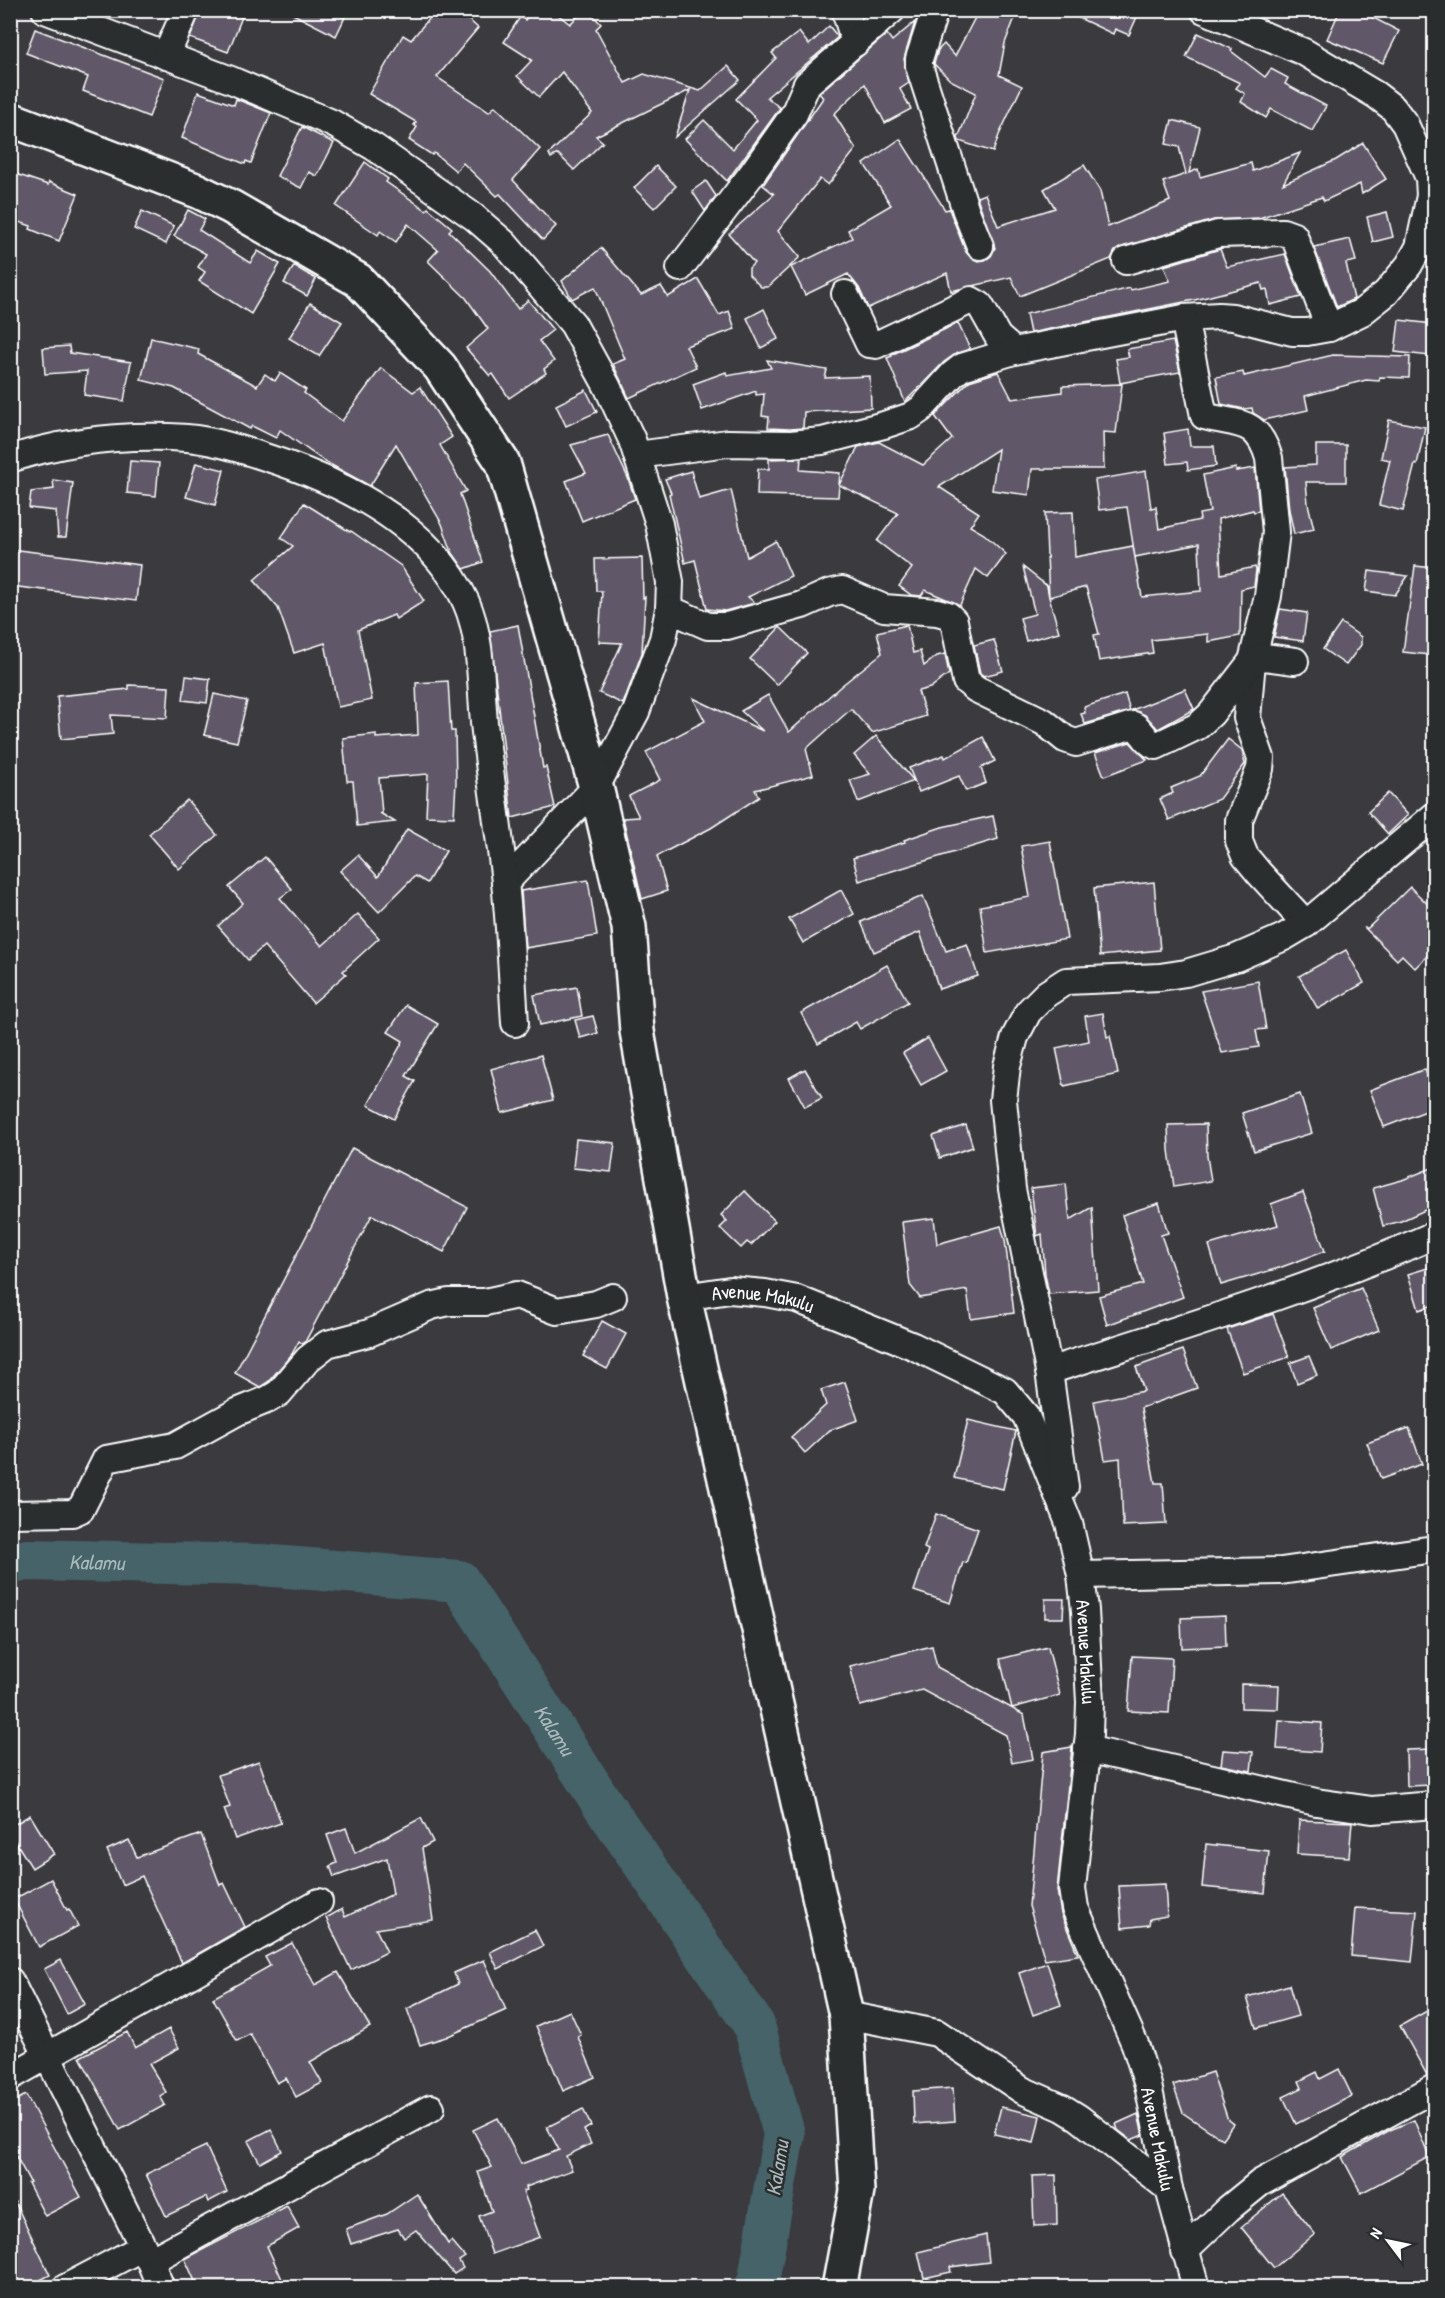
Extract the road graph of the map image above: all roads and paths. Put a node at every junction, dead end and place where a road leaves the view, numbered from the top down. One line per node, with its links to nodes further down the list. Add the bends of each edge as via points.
1 (45, 10): 8 (street)
2 (186, 10): 8 (street)
3 (845, 10): 7 (street)
4 (892, 10): 7 (street)
5 (935, 10): 10 (street, via 919,66)
6 (1204, 10): 15 (street, via 1304,52 1376,95 1405,124 1428,178 1430,196 1419,248 1409,265 1386,293 1362,312)
7 (855, 43): 12 (street, via 807,84 794,114)
8 (166, 56): 17 (street, via 332,123 374,147 474,217 504,243 573,324 608,386)
9 (10, 119): 22 (main road, via 231,207 358,280 440,366 503,462)
10 (980, 246)
11 (1126, 261): 15 (street, via 1218,234 1290,233)
12 (680, 268)
13 (845, 294): 16 (street, via 868,344 876,345 971,300 980,305 998,337)
14 (1184, 318): 15 (street, via 1233,317 1292,332); 16 (street); 20 (street, via 1204,416 1253,428 1269,458 1276,532 1268,596)
15 (1329, 328)
16 (1014, 351): 17 (street, via 962,367 921,410 884,425 807,443 728,443)
17 (637, 455): 19 (street, via 659,524 670,582)
18 (10, 459): 24 (street, via 79,442 136,436 190,438 244,450 336,483 418,538 446,568 466,602 475,629)
19 (669, 609): 20 (street, via 708,626 727,626 842,590 884,608 948,615 954,621 966,681 1076,743 1132,725 1156,746 1198,726); 22 (street, via 663,639 636,712)
20 (1252, 661): 21 (street, via 1264,657); 25 (street, via 1247,718 1261,758 1239,820 1239,841 1258,873)
21 (1295, 661)
22 (596, 788): 24 (street); 29 (main road, via 629,927 637,1031)
23 (1434, 816): 25 (street)
24 (505, 883): 26 (street)
25 (1306, 924): 30 (street, via 1236,958 1186,973 1066,981 1028,1012 1006,1066 1003,1100 1012,1189)
26 (515, 1023)
27 (1434, 1235): 30 (street, via 1320,1281)
28 (613, 1297): 31 (street, via 557,1311 517,1295 485,1302 449,1302 414,1311 369,1333 327,1344 269,1399 175,1446 106,1460 81,1509 72,1513)
29 (684, 1297): 32 (street, Avenue Makulu, via 730,1290 797,1299 913,1346 1005,1391 1026,1416); 39 (main road)
30 (1049, 1371): 32 (street)
31 (10, 1514)
32 (1069, 1523): 34 (street, Avenue Makulu)
33 (1434, 1549): 34 (street, via 1281,1571)
34 (1082, 1575): 35 (street, Avenue Makulu, via 1090,1702)
35 (1087, 1749): 36 (street, via 1316,1802 1372,1810); 44 (street, Avenue Makulu, via 1072,1888 1075,1908 1135,2044 1148,2085)
36 (1434, 1805)
37 (319, 1902): 40 (street)
38 (10, 1981): 40 (street)
39 (846, 2015): 44 (street, via 937,2033 1022,2090 1079,2118); 49 (main road, via 857,2191)
40 (47, 2057): 41 (street); 46 (street)
41 (10, 2077)
42 (1434, 2088): 45 (street, via 1260,2183)
43 (431, 2108): 46 (street)
44 (1168, 2189): 45 (street, Avenue Makulu)
45 (1184, 2251): 50 (street, Avenue Makulu)
46 (146, 2254): 47 (street); 48 (street)
47 (65, 2288)
48 (161, 2288)
49 (839, 2288)
50 (1196, 2288)

